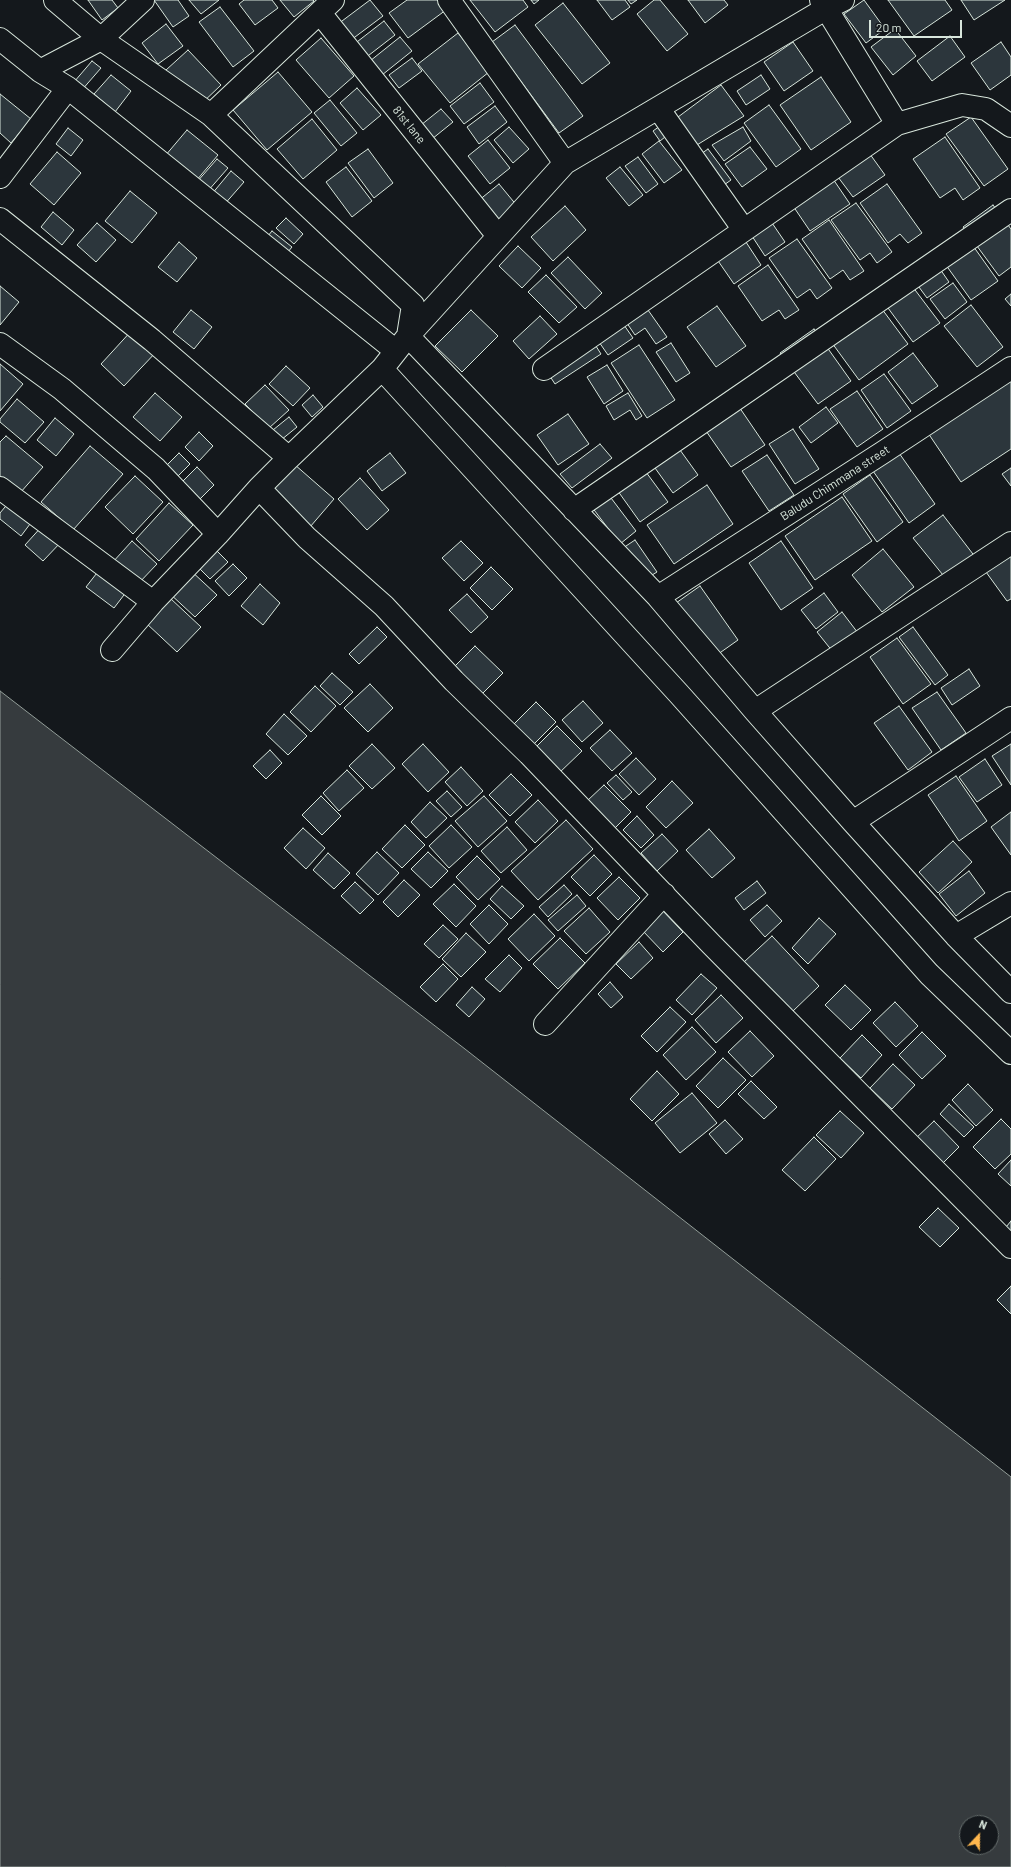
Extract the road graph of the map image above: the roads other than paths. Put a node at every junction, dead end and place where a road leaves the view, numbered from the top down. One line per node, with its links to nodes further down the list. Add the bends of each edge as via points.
1 (55, 0): 6 (street)
2 (143, 0): 6 (street)
3 (449, 0): 14 (street)
4 (830, 3): 10 (street); 12 (street)
5 (326, 6): 11 (street); 19 (street, 81st lane)
6 (101, 38): 8 (street); 11 (street)
7 (0, 39): 8 (street)
8 (40, 70): 9 (street)
9 (68, 88): 15 (street); 20 (street)
10 (658, 108): 14 (street); 18 (street)
11 (211, 115): 20 (street, via 413,304)
12 (897, 124): 13 (street, via 962,105 986,109); 18 (street)
13 (1011, 126)
14 (565, 163): 19 (street)
15 (0, 177)
16 (1011, 210): 28 (street)
17 (0, 220): 25 (street, via 152,340)
18 (744, 230): 24 (street)
19 (498, 236): 20 (street)
20 (402, 343): 23 (street); 28 (street)
21 (0, 344): 29 (street, via 62,389 156,469)
22 (1011, 368): 31 (street, Baludu Chimmana street)
23 (382, 369): 25 (street); 42 (street, via 679,694 929,974)
24 (544, 369)
25 (289, 458): 27 (street)
26 (0, 488): 32 (street)
27 (259, 488): 29 (street); 37 (street, via 307,538 384,606 454,681 529,754)
28 (574, 510): 31 (street)
29 (218, 534): 32 (street)
30 (1011, 543): 34 (street)
31 (658, 597): 34 (street)
32 (153, 602): 33 (street)
33 (112, 650)
34 (755, 711): 36 (street)
35 (1011, 718): 36 (street)
36 (853, 822): 39 (street)
37 (664, 894): 41 (street); 43 (street)
38 (1011, 903): 39 (street)
39 (956, 936): 40 (street)
40 (1011, 992)
41 (545, 1024)
42 (1011, 1053)
43 (1011, 1248)

